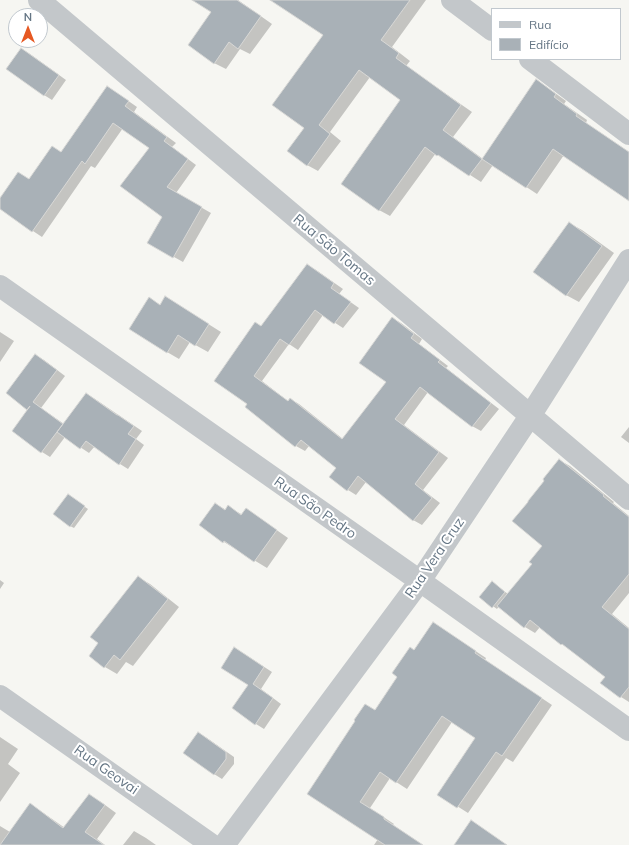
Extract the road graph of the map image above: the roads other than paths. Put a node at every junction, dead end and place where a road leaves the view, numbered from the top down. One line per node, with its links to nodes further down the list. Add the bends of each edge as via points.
1 (39, 0): 8 (street, Rua São Tomas)
2 (452, 0): 3 (street)
3 (491, 29)
4 (531, 60): 5 (street)
5 (629, 134)
6 (629, 260): 8 (street, Rua Vera Cruz)
7 (0, 286): 10 (street, Rua São Pedro)
8 (530, 416): 9 (street, Rua São Tomas); 10 (street, Rua Vera Cruz)
9 (629, 499)
10 (420, 581): 12 (street, Rua São Pedro); 14 (street, Rua Vera Cruz)
11 (0, 696): 13 (street, Rua Geovai)
12 (629, 730)
13 (212, 845)
14 (224, 845)

